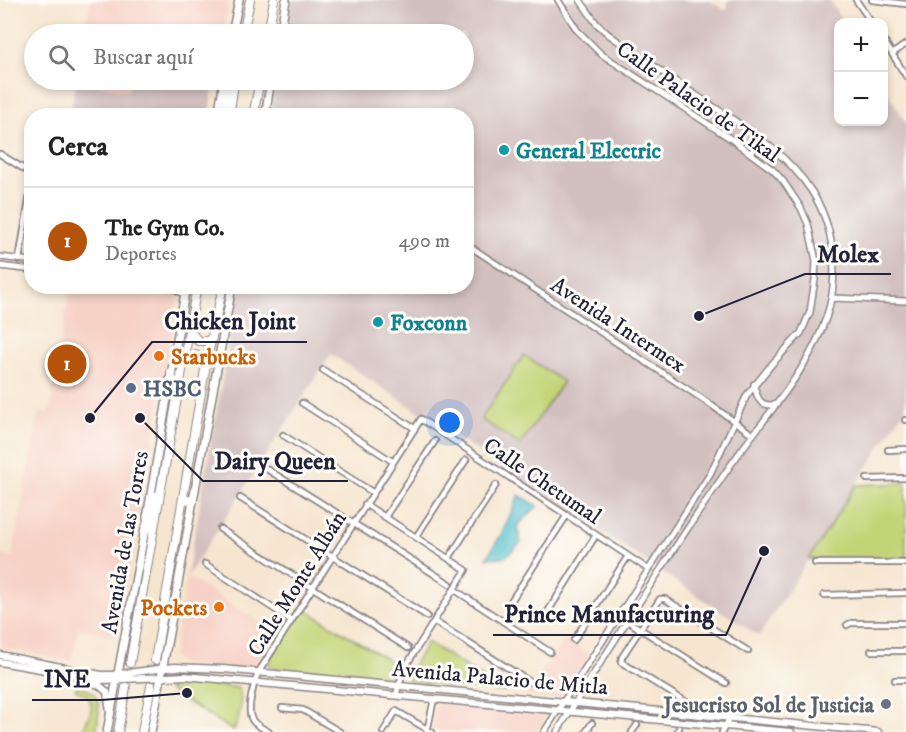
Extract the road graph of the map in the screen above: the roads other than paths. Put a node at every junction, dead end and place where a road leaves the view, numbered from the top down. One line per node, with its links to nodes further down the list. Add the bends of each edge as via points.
1 (238, 0): 13 (main road)
2 (244, 0): 11 (highway)
3 (250, 0): 11 (highway)
4 (274, 0): 15 (highway)
5 (286, 0): 16 (main road)
6 (558, 0): 32 (street, Calle Palacio de Tikal, via 577,30 601,54)
7 (580, 0): 31 (street, Calle Palacio de Tikal, via 608,34)
8 (856, 0): 12 (street)
9 (872, 0): 10 (street)
10 (906, 4)
11 (247, 15): 14 (highway)
12 (868, 18)
13 (234, 24)
14 (245, 24)
15 (270, 24)
16 (282, 24)
17 (906, 44): 19 (street)
18 (888, 48): 19 (street)
19 (892, 54): 20 (street)
20 (906, 76)
21 (222, 90): 26 (main road)
22 (230, 90): 27 (highway)
23 (233, 90): 28 (highway)
24 (258, 90): 29 (highway)
25 (269, 90): 30 (main road)
26 (219, 108)
27 (222, 108)
28 (230, 108)
29 (255, 108)
30 (266, 108)
31 (761, 140): 32 (street); 46 (street, Calle Palacio de Tikal, via 802,177 820,206 832,248)
32 (751, 153): 54 (street, Calle Palacio de Tikal, via 783,181 801,208 816,261 813,298 801,333)
33 (0, 154): 34 (street)
34 (24, 169)
35 (24, 230): 38 (street)
36 (474, 249): 59 (street, Avenida Intermex)
37 (0, 257): 38 (street)
38 (19, 260): 39 (street)
39 (24, 260)
40 (0, 266): 41 (street)
41 (24, 269)
42 (196, 294): 48 (highway, Avenida de las Torres)
43 (221, 294): 49 (highway)
44 (231, 294): 76 (main road)
45 (185, 295): 53 (main road, Avenida de las Torres)
46 (832, 298): 47 (street); 57 (street, Calle Palacio de Tikal, via 816,341)
47 (906, 302)
48 (189, 330): 49 (highway, via 198,340); 50 (highway, Avenida de las Torres)
49 (212, 338): 51 (highway)
50 (184, 356): 51 (highway, via 199,356); 55 (highway, Avenida de las Torres)
51 (206, 364): 75 (highway)
52 (322, 370): 60 (street)
53 (171, 372): 55 (highway); 82 (main road, Avenida de las Torres)
54 (754, 384): 57 (street, via 762,404); 59 (street, Calle Palacio de Tikal)
55 (176, 401): 69 (highway, Avenida de las Torres)
56 (302, 404): 67 (street)
57 (777, 404): 61 (street, Calle Palacio de Tikal)
58 (420, 420): 60 (street, Calle Monte Albán); 78 (street, Calle Chetumal, via 424,419)
59 (734, 420): 61 (street, Avenida Intermex); 91 (street, Calle Palacio de Tikal, via 710,474)
60 (414, 428): 67 (street, Calle Monte Albán)
61 (752, 434): 102 (street, Calle Palacio de Tikal)
62 (283, 435): 73 (street)
63 (435, 441): 79 (street)
64 (906, 449): 65 (street)
65 (888, 450)
66 (466, 460): 84 (street)
67 (392, 461): 73 (street, Calle Monte Albán)
68 (262, 466): 80 (street)
69 (163, 475): 82 (highway); 116 (highway, Avenida de las Torres)
70 (906, 478): 71 (street)
71 (867, 479)
72 (496, 485): 87 (street)
73 (372, 492): 77 (street, Calle Monte Albán)
74 (240, 498): 86 (street)
75 (183, 500): 76 (highway); 114 (highway)
76 (193, 501): 117 (main road)
77 (365, 504): 79 (street); 80 (street, Calle Monte Albán)
78 (567, 515): 83 (street, Calle Chetumal); 97 (street)
79 (385, 517): 84 (street)
80 (353, 524): 86 (street, Calle Monte Albán); 92 (street)
81 (220, 529): 93 (street)
82 (144, 534): 120 (main road, Avenida de las Torres)
83 (596, 535): 85 (street, Calle Chetumal); 101 (street)
84 (416, 537): 87 (street)
85 (628, 556): 91 (street, Calle Chetumal); 107 (street)
86 (333, 557): 93 (street, Calle Monte Albán); 99 (street)
87 (449, 558): 94 (street, via 465,568)
88 (815, 563): 89 (street)
89 (906, 563)
90 (205, 564): 100 (street)
91 (648, 569): 98 (street, Calle Palacio de Tikal)
92 (450, 584)
93 (312, 589): 100 (street, Calle Monte Albán); 108 (street)
94 (455, 590): 103 (street); 112 (street)
95 (906, 594): 96 (street)
96 (824, 595)
97 (511, 601)
98 (618, 615): 102 (street); 132 (street, Calle Palacio de Tikal)
99 (427, 616)
100 (291, 620): 118 (street, Calle Monte Albán)
101 (542, 621)
102 (627, 621): 106 (street); 133 (street, Calle Palacio de Tikal)
103 (435, 622): 125 (street); 128 (street, via 404,669)
104 (906, 623): 105 (street)
105 (847, 625)
106 (639, 629): 109 (street, via 663,598); 126 (street); 134 (street, via 621,660 623,664)
107 (574, 640)
108 (408, 648)
109 (748, 651)
110 (871, 651): 111 (street)
111 (906, 651)
112 (550, 652)
113 (0, 655): 120 (main road)
114 (155, 660)
115 (0, 662): 119 (main road)
116 (130, 663)
117 (162, 668): 118 (main road, Avenida Palacio de Mitla); 120 (main road, Avenida Palacio de Mitla); 121 (main road)
118 (258, 673): 124 (street, Calle Monte Albán); 128 (main road, Avenida Palacio de Mitla)
119 (75, 677): 120 (main road); 138 (main road, via 107,692)
120 (118, 677): 121 (main road, Avenida Palacio de Mitla); 138 (main road, Avenida de las Torres)
121 (161, 677): 124 (main road, Avenida Palacio de Mitla); 148 (main road)
122 (895, 680): 123 (street)
123 (906, 680)
124 (254, 682): 130 (main road, Avenida Palacio de Mitla); 149 (street, Calle Monte Albán, via 251,719)
125 (530, 682)
126 (726, 683)
127 (151, 686): 147 (highway)
128 (398, 686): 130 (street); 132 (main road, Avenida Palacio de Mitla)
129 (126, 687): 146 (highway)
130 (396, 695): 131 (main road, Avenida Palacio de Mitla)
131 (434, 699): 136 (main road, Avenida Palacio de Mitla); 143 (street)
132 (565, 701): 133 (main road, Avenida Palacio de Mitla); 136 (street, Calle Palacio de Tikal)
133 (576, 702): 137 (street, Calle Palacio de Tikal); 139 (main road, Avenida Palacio de Mitla)
134 (691, 705)
135 (282, 708): 150 (street, via 303,710)
136 (558, 711): 137 (main road, Avenida Palacio de Mitla); 152 (street, Calle Palacio de Tikal)
137 (569, 712): 142 (main road, Avenida Palacio de Mitla); 153 (street, Calle Palacio de Tikal)
138 (111, 716): 145 (main road, Avenida de las Torres)
139 (730, 717): 142 (street); 144 (main road, Avenida Palacio de Mitla)
140 (592, 723): 154 (street)
141 (637, 725): 155 (street)
142 (724, 729): 156 (main road, Avenida Palacio de Mitla)
143 (429, 731): 151 (street, via 396,711)
144 (854, 731): 157 (main road, Avenida Palacio de Mitla)
145 (107, 732)
146 (118, 732)
147 (142, 732)
148 (151, 732)
149 (269, 732)
150 (340, 732)
151 (383, 732)
152 (544, 732)
153 (556, 732)
154 (586, 732)
155 (632, 732)
156 (791, 732)
157 (878, 732)

